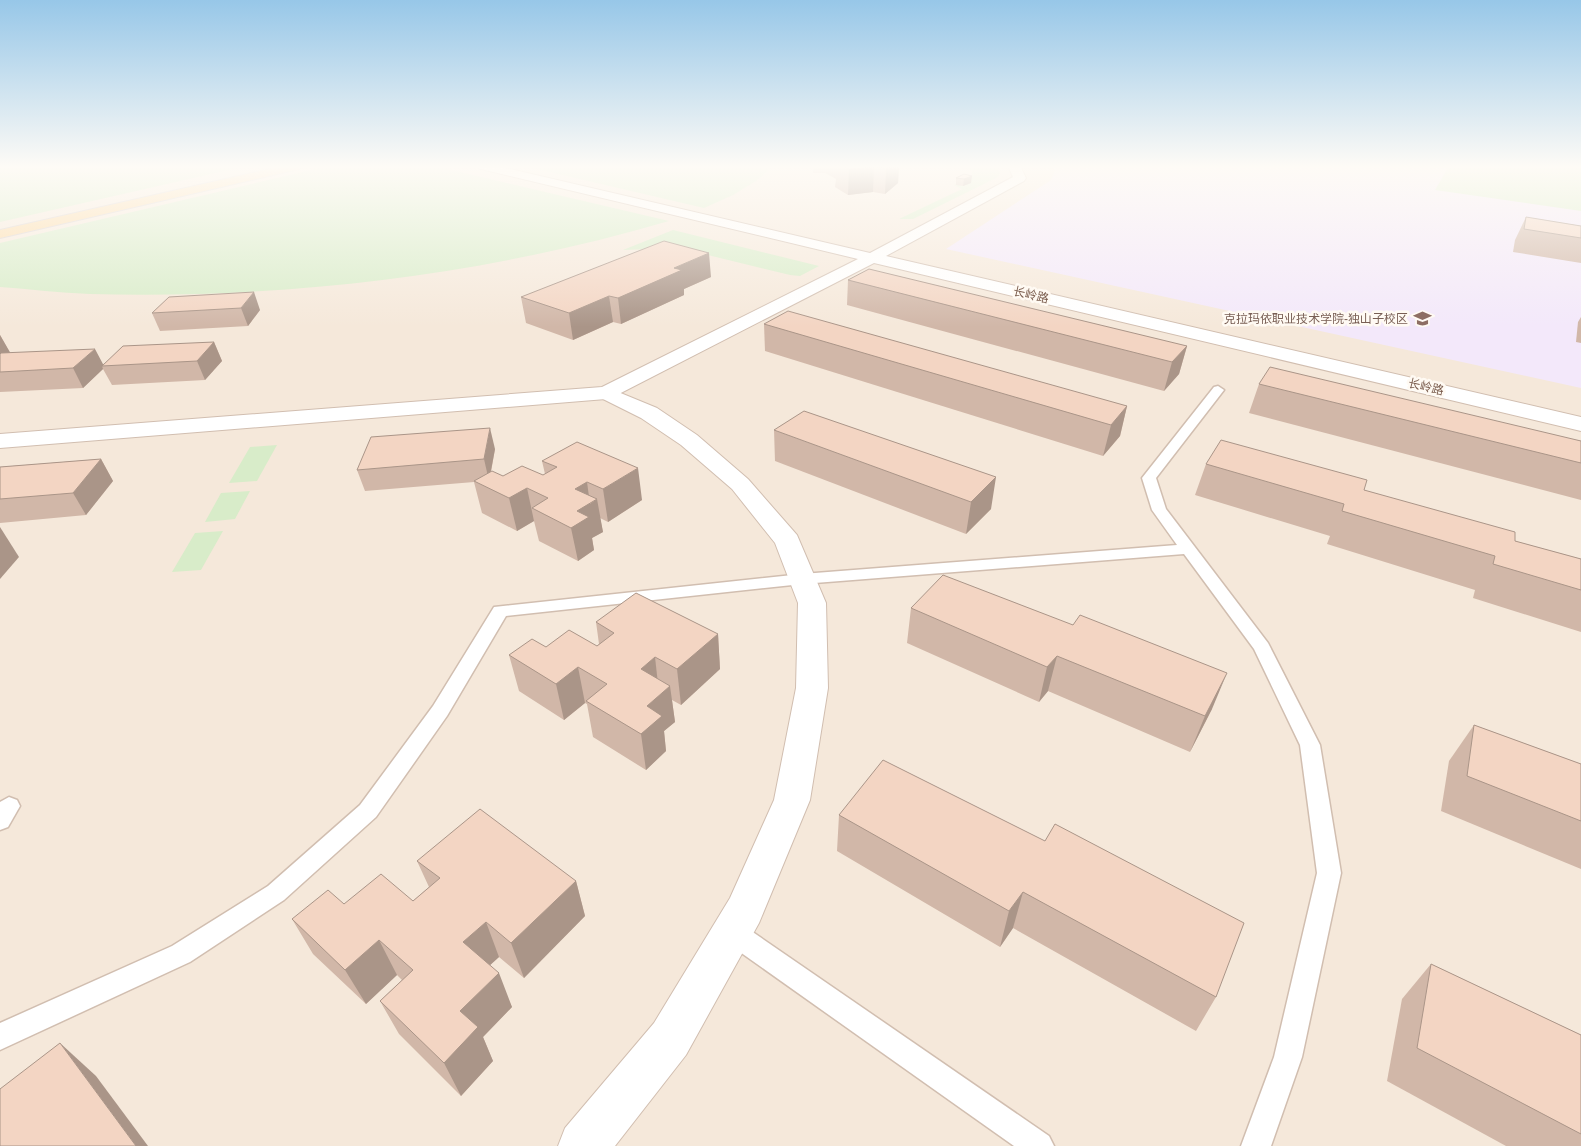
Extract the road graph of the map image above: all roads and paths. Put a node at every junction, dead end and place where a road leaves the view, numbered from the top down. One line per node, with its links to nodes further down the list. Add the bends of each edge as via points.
1 (25, 219): 5 (main road)
2 (64, 219): 6 (main road)
3 (708, 219): 7 (street, 长岭路)
4 (943, 219): 7 (street)
5 (0, 225)
6 (0, 234)
7 (872, 258): 9 (street); 10 (street, 长岭路)
8 (1218, 390): 12 (lane, via 1148,478 1159,510)
9 (606, 393): 11 (street); 13 (street, via 649,413 681,434 740,484 788,541)
10 (1581, 424)
11 (0, 441)
12 (1189, 549): 13 (lane); 18 (lane, via 1262,647 1310,745 1329,873 1288,1057)
13 (802, 579): 14 (street, via 812,603 812,688 792,800 745,910); 15 (lane, via 500,611 440,711 368,811 276,893 181,954)
14 (732, 932): 16 (street, via 670,1039); 17 (lane)
15 (0, 1037)
16 (583, 1146)
17 (1039, 1146)
18 (1256, 1146)

